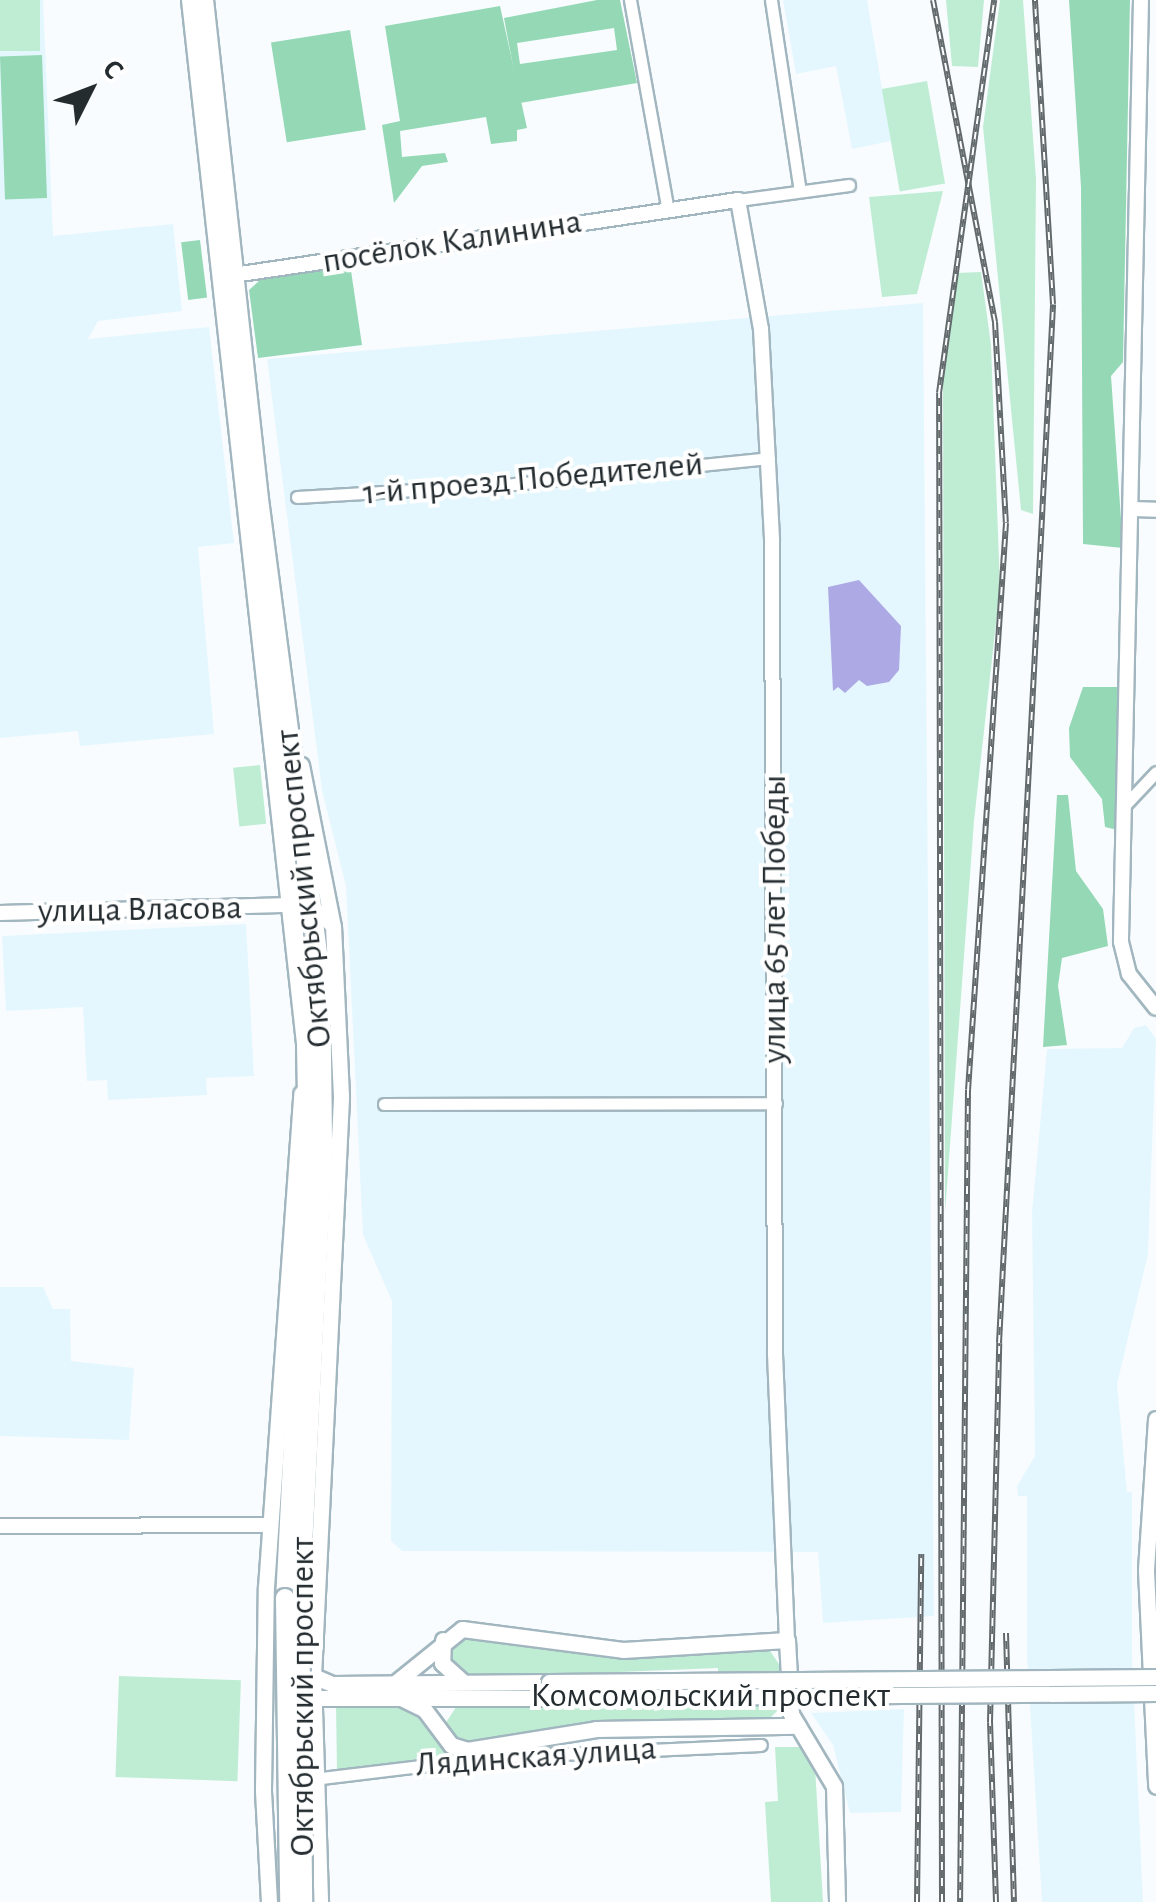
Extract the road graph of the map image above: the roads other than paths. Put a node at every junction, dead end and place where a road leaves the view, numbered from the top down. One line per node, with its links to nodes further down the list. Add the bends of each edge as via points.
1 (191, 0): 10 (main road, Октябрьский проспект)
2 (204, 0): 10 (main road, Октябрьский проспект)
3 (630, 0): 9 (street)
4 (771, 0): 7 (street)
5 (1141, 0): 13 (street)
6 (849, 185): 7 (street, посёлок Калинина)
7 (800, 191): 8 (street, посёлок Калинина)
8 (738, 200): 9 (street, посёлок Калинина); 11 (street, улица 65 лет Победы, via 760,330)
9 (668, 211): 10 (street, посёлок Калинина)
10 (228, 276): 15 (main road, Октябрьский проспект); 18 (main road, Октябрьский проспект)
11 (769, 458): 12 (street, 1-й проезд Победителей); 24 (street, улица 65 лет Победы)
12 (297, 497)
13 (1133, 509): 14 (street); 17 (street)
14 (1156, 510)
15 (282, 688): 19 (main road, Октябрьский проспект); 21 (main road)
16 (1156, 772): 17 (street)
17 (1125, 805): 22 (street, via 1121,942 1129,974)
18 (291, 905): 19 (street, улица Власова); 20 (street, улица Власова); 23 (main road, Октябрьский проспект)
19 (312, 908): 21 (street); 29 (main road, Октябрьский проспект, via 324,1098)
20 (0, 913)
21 (333, 926): 33 (main road, via 341,1128)
22 (1156, 1008)
23 (306, 1044): 27 (main road); 29 (main road, Октябрьский проспект)
24 (776, 1103): 25 (street); 32 (street, улица 65 лет Победы, via 774,1354)
25 (384, 1104)
26 (1156, 1419): 30 (main road)
27 (269, 1525): 28 (street); 39 (main road)
28 (0, 1526)
29 (292, 1598): 48 (main road, Октябрьский проспект, bridge); 49 (main road, Октябрьский проспект, bridge)
30 (1152, 1603): 43 (main road)
31 (446, 1637): 32 (main road, via 469,1629 623,1650); 35 (main road, via 442,1663); 37 (main road)
32 (788, 1640): 41 (main road, via 790,1705)
33 (313, 1676): 37 (main road, Комсомольский проспект); 40 (main road)
34 (1156, 1677): 36 (main road, Комсомольский проспект, bridge)
35 (466, 1690): 36 (main road, Комсомольский проспект); 37 (main road, Комсомольский проспект); 42 (main road, via 444,1709)
36 (548, 1690): 38 (main road, Комсомольский проспект, bridge)
37 (398, 1691): 40 (main road, Комсомольский проспект); 42 (main road)
38 (1156, 1692)
39 (265, 1695): 40 (main road, Комсомольский проспект); 47 (main road)
40 (313, 1699): 45 (main road)
41 (798, 1726): 42 (main road, Лядинская улица, via 596,1730 467,1750); 51 (main road, via 821,1754 834,1786)
42 (441, 1733)
43 (1154, 1734): 46 (main road)
44 (761, 1745): 45 (street, Лядинская улица, via 494,1757)
45 (313, 1779): 50 (main road)
46 (1156, 1786)
47 (269, 1902)
48 (288, 1902): 49 (street)
49 (304, 1902)
50 (320, 1902)
51 (837, 1902)

